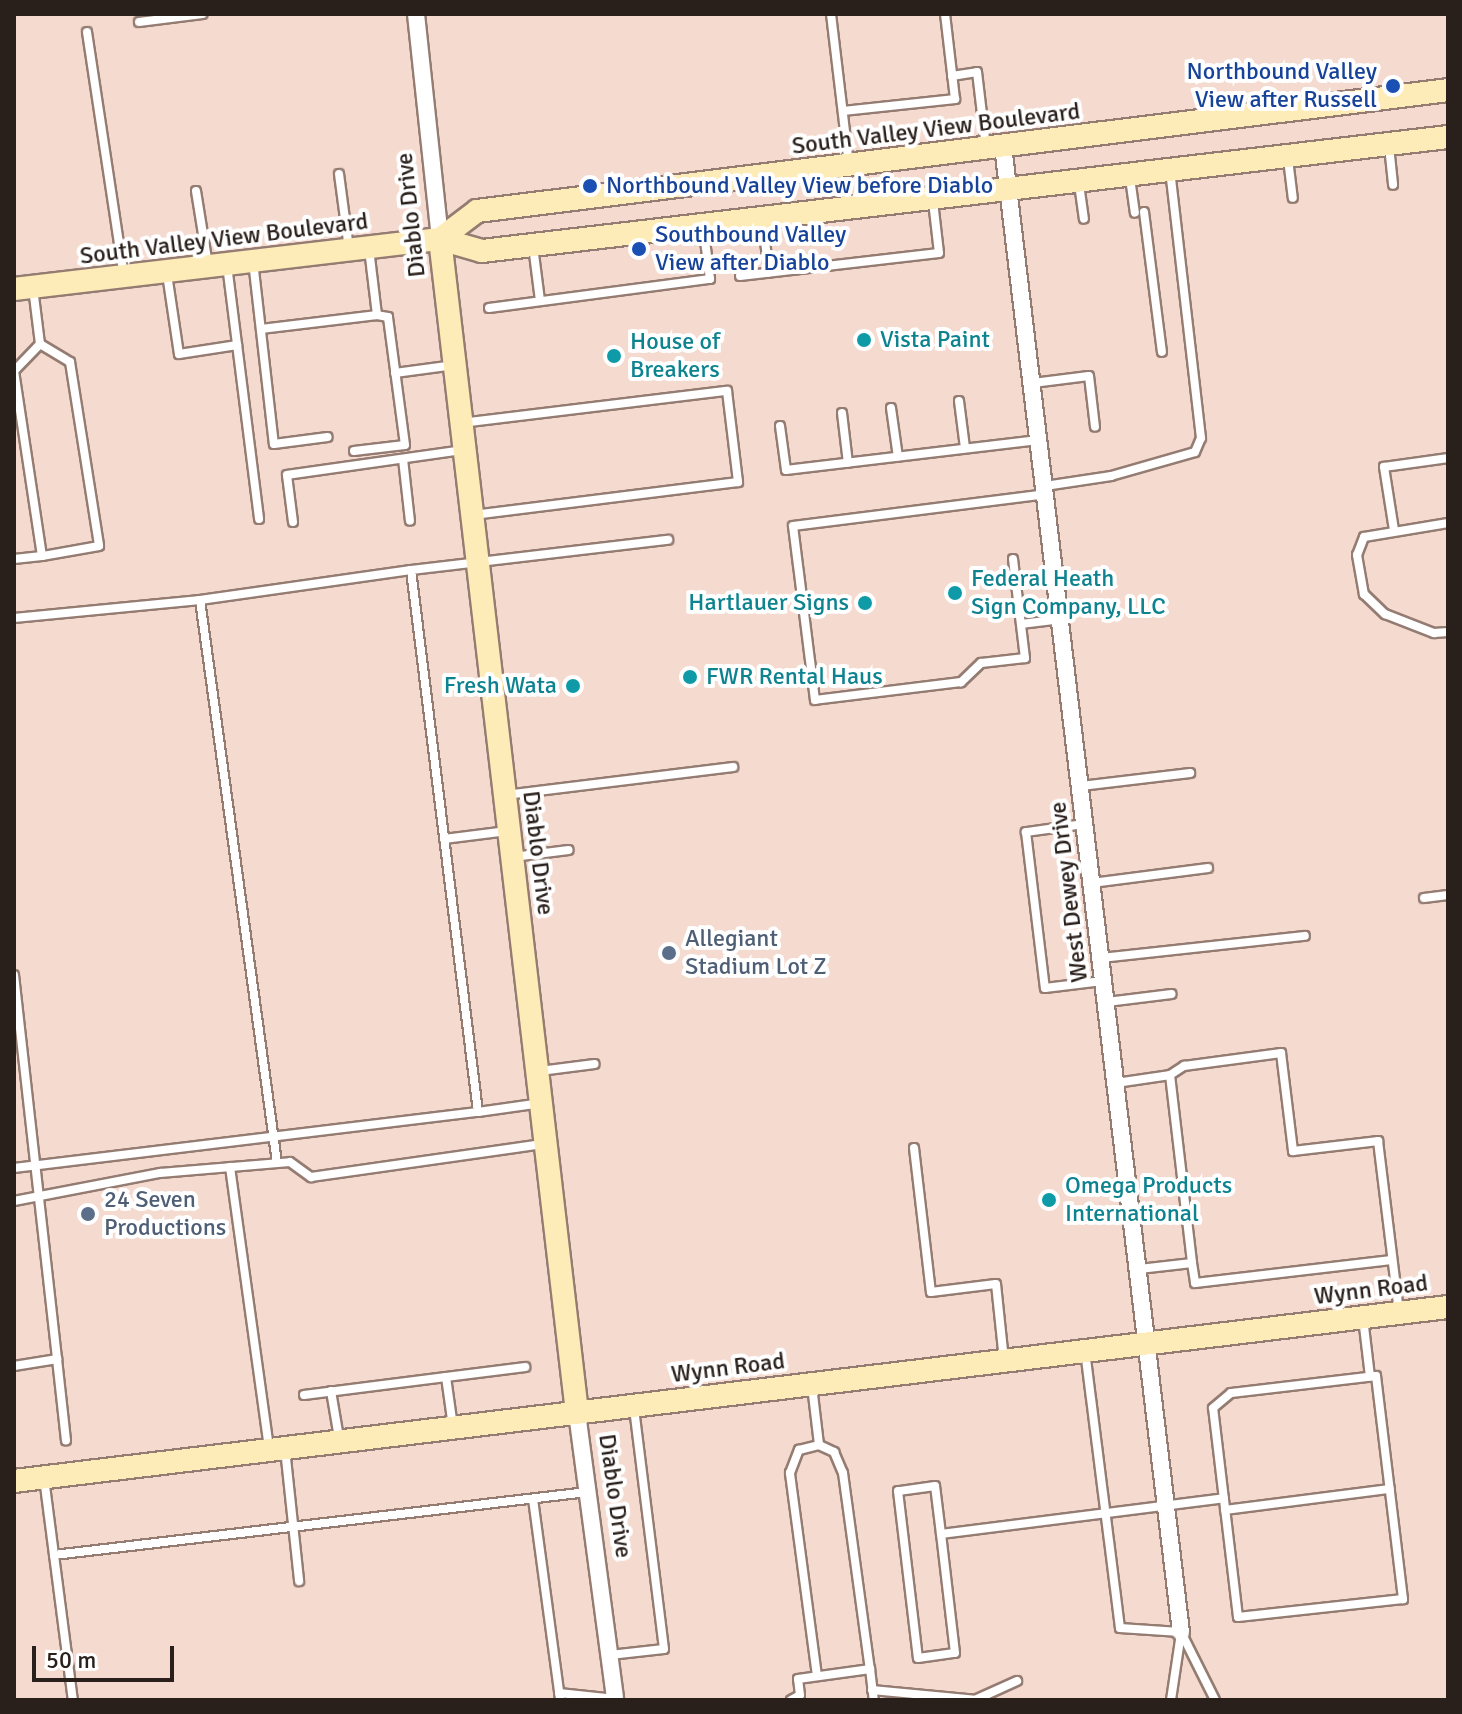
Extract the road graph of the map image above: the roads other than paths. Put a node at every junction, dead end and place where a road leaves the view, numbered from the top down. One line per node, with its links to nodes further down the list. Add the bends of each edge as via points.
1 (202, 14): 5 (lane)
2 (416, 14): 27 (street, Diablo Drive)
3 (831, 14): 9 (lane)
4 (945, 14): 7 (lane)
5 (139, 22)
6 (87, 32): 35 (lane)
7 (952, 76): 9 (lane, via 955,99); 12 (lane, via 977,72)
8 (1448, 90): 12 (street, South Valley View Boulevard)
9 (843, 111): 14 (lane)
10 (1448, 137): 11 (street, South Valley View Boulevard)
11 (1389, 144): 13 (street, South Valley View Boulevard); 19 (lane)
12 (995, 147): 14 (street, South Valley View Boulevard); 20 (street, West Dewey Drive)
13 (1288, 154): 15 (street, South Valley View Boulevard); 23 (lane)
14 (849, 165): 27 (street, South Valley View Boulevard, via 477,211)
15 (1169, 168): 16 (street, South Valley View Boulevard); 62 (lane, via 1201,438 1195,452)
16 (1130, 173): 18 (street, South Valley View Boulevard); 43 (lane)
17 (339, 174): 29 (lane)
18 (1079, 179): 20 (street, South Valley View Boulevard); 25 (lane)
19 (1393, 185)
20 (1008, 187): 22 (street, South Valley View Boulevard); 46 (street, West Dewey Drive)
21 (196, 191): 31 (lane)
22 (932, 197): 24 (street, South Valley View Boulevard); 33 (lane, via 939,253)
23 (1293, 198)
24 (762, 218): 26 (street, South Valley View Boulevard); 33 (lane)
25 (1084, 219)
26 (703, 225): 28 (street, South Valley View Boulevard); 37 (lane, via 710,279)
27 (440, 239): 28 (street, South Valley View Boulevard, via 482,251); 29 (street, South Valley View Boulevard); 44 (street, Diablo Drive)
28 (533, 245): 37 (lane)
29 (359, 249): 30 (street, South Valley View Boulevard); 39 (lane)
30 (253, 261): 31 (street, South Valley View Boulevard); 40 (lane)
31 (218, 265): 32 (street, South Valley View Boulevard); 42 (lane)
32 (167, 272): 35 (street, South Valley View Boulevard); 42 (lane, via 179,354)
33 (769, 273): 34 (lane)
34 (740, 276)
35 (124, 277): 36 (street, South Valley View Boulevard)
36 (24, 288): 41 (lane)
37 (540, 301): 38 (lane)
38 (489, 308)
39 (377, 315): 40 (lane); 45 (lane, via 388,317)
40 (261, 329): 53 (lane, via 274,444)
41 (40, 344): 70 (lane, via 14,371); 70 (lane, via 70,362 99,546)
42 (237, 345): 64 (lane)
43 (1162, 352)
44 (454, 365): 45 (lane); 50 (street, Diablo Drive)
45 (395, 373): 57 (lane, via 405,445)
46 (1033, 383): 52 (lane, via 1089,376); 54 (street, West Dewey Drive)
47 (959, 401): 55 (lane)
48 (891, 408): 58 (lane)
49 (842, 413): 61 (lane)
50 (461, 423): 56 (street, Diablo Drive); 63 (lane, via 727,391 738,482)
51 (780, 426): 61 (lane, via 786,470)
52 (1095, 427)
53 (328, 437)
54 (1039, 440): 55 (lane); 62 (street, West Dewey Drive)
55 (965, 448): 58 (lane)
56 (464, 450): 60 (lane); 63 (street, Diablo Drive)
57 (354, 451)
58 (898, 457): 61 (lane)
59 (1448, 458): 68 (lane, via 1384,467)
60 (403, 459): 65 (lane); 66 (lane, via 287,475)
61 (848, 463)
62 (1046, 490): 77 (street, West Dewey Drive); 78 (lane, via 793,526 815,700 961,682 981,663 1025,658)
63 (472, 515): 73 (street, Diablo Drive)
64 (259, 519)
65 (410, 521)
66 (293, 522)
67 (1448, 523): 68 (lane)
68 (1394, 530): 79 (lane, via 1364,537 1357,555 1364,594 1385,614 1434,633)
69 (668, 540): 73 (lane)
70 (42, 556): 71 (lane)
71 (14, 559)
72 (1013, 559): 78 (lane)
73 (477, 561): 74 (lane); 83 (street, Diablo Drive)
74 (411, 570): 75 (lane); 86 (lane)
75 (200, 600): 76 (lane); 106 (lane)
76 (14, 618)
77 (1061, 619): 78 (lane); 82 (street, West Dewey Drive)
78 (1021, 624)
79 (1448, 632)
80 (733, 767): 83 (lane)
81 (1190, 773): 82 (lane)
82 (1081, 786): 84 (street, West Dewey Drive)
83 (504, 795): 85 (street, Diablo Drive)
84 (1085, 824): 90 (street, West Dewey Drive); 96 (lane, via 1026,832 1045,988)
85 (509, 831): 86 (lane); 88 (street, Diablo Drive)
86 (444, 839): 105 (lane)
87 (569, 850): 88 (lane)
88 (512, 857): 101 (street, Diablo Drive)
89 (1208, 868): 90 (lane)
90 (1092, 883): 94 (street, West Dewey Drive)
91 (1448, 895): 92 (lane)
92 (1424, 898)
93 (1305, 936): 94 (lane)
94 (1101, 958): 96 (street, West Dewey Drive)
95 (14, 975): 97 (lane)
96 (1104, 981): 99 (street, West Dewey Drive)
97 (15, 986): 110 (lane)
98 (1172, 994): 99 (lane)
99 (1107, 1002): 103 (street, West Dewey Drive)
100 (595, 1064): 101 (lane)
101 (539, 1071): 104 (street, Diablo Drive)
102 (1170, 1075): 103 (lane); 115 (lane, via 1184,1066 1281,1053 1293,1151 1378,1141); 116 (lane)
103 (1116, 1083): 117 (street, West Dewey Drive)
104 (542, 1103): 105 (lane); 107 (street, Diablo Drive)
105 (478, 1112): 106 (lane)
106 (274, 1137): 109 (lane); 110 (lane)
107 (547, 1143): 109 (lane, via 311,1177 290,1162); 133 (street, Diablo Drive)
108 (914, 1148): 124 (lane, via 931,1292 996,1284)
109 (277, 1163): 111 (lane)
110 (35, 1164): 112 (lane); 113 (lane)
111 (230, 1167): 113 (lane, via 160,1173); 138 (lane)
112 (14, 1168)
113 (39, 1196): 114 (lane); 123 (lane)
114 (14, 1201)
115 (1392, 1260): 116 (lane, via 1195,1283); 119 (lane)
116 (1192, 1263): 117 (lane)
117 (1139, 1269): 121 (street, West Dewey Drive)
118 (1448, 1307): 119 (street, Wynn Road)
119 (1399, 1313): 120 (street, Wynn Road)
120 (1363, 1317): 121 (street, Wynn Road); 128 (lane)
121 (1148, 1343): 122 (street, Wynn Road); 145 (street, West Dewey Drive)
122 (1085, 1351): 124 (street, Wynn Road); 147 (lane)
123 (57, 1359): 125 (lane); 135 (lane)
124 (1004, 1361): 129 (street, Wynn Road)
125 (14, 1366)
126 (525, 1367): 127 (lane)
127 (446, 1377): 130 (lane); 134 (lane)
128 (1370, 1377): 141 (lane, via 1376,1376); 143 (lane, via 1231,1393 1213,1408)
129 (812, 1384): 132 (street, Wynn Road); 137 (lane)
130 (331, 1391): 131 (lane); 136 (lane)
131 (304, 1395)
132 (634, 1406): 133 (street, Wynn Road); 153 (lane, via 664,1649)
133 (577, 1413): 134 (street, Wynn Road); 142 (street, Diablo Drive)
134 (453, 1428): 136 (street, Wynn Road)
135 (66, 1441)
136 (339, 1442): 138 (street, Wynn Road)
137 (819, 1445): 154 (lane, via 834,1452 843,1473); 155 (lane, via 799,1450 790,1473)
138 (277, 1449): 139 (street, Wynn Road); 148 (lane)
139 (44, 1477): 140 (street, Wynn Road); 150 (lane)
140 (14, 1481)
141 (1390, 1489): 146 (lane); 146 (lane, via 1403,1599 1238,1617)
142 (588, 1492): 144 (lane); 153 (street, Diablo Drive)
143 (1224, 1498): 145 (lane); 146 (lane)
144 (533, 1499): 148 (lane); 158 (lane)
145 (1166, 1506): 147 (lane); 152 (street, West Dewey Drive)
146 (1225, 1510)
147 (1105, 1514): 149 (lane); 152 (lane, via 1120,1628)
148 (294, 1530): 150 (lane); 151 (lane)
149 (941, 1534): 149 (lane, via 935,1486 898,1491 918,1658 955,1653)
150 (54, 1555): 162 (lane)
151 (299, 1581)
152 (1181, 1632): 164 (lane); 165 (lane)
153 (610, 1655): 160 (street, Diablo Drive)
154 (870, 1669): 155 (lane); 157 (lane)
155 (817, 1676): 163 (lane, via 798,1679 800,1695)
156 (1017, 1681): 161 (lane)
157 (873, 1695): 159 (lane)
158 (559, 1696): 160 (lane)
159 (919, 1696): 161 (lane)
160 (616, 1699)
161 (978, 1699)
162 (73, 1700)
163 (791, 1700)
164 (1171, 1700)
165 (1215, 1700)

